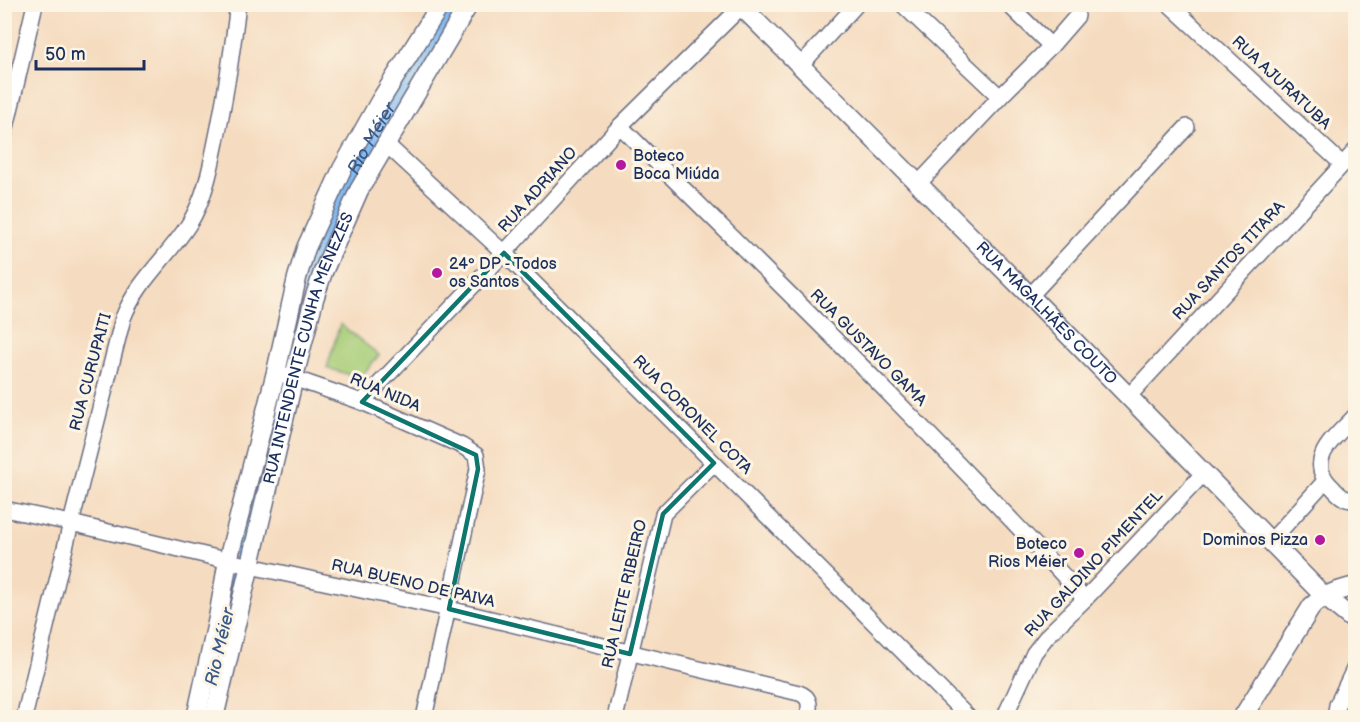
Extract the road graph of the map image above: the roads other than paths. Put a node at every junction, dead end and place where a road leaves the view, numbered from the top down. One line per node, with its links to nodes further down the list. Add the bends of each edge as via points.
1 (35, 4): 16 (street)
2 (238, 4): 32 (street, RUA CURUPAITI, via 231,65 204,192 189,224 130,300)
3 (441, 4): 23 (street, RUA INTENDENTE CUNHA MENEZES, via 380,101 316,222 297,278)
4 (469, 4): 17 (street, RUA INTENDENTE CUNHA MENEZES)
5 (857, 4): 12 (street)
6 (902, 4): 13 (street)
7 (1008, 4): 11 (street)
8 (1169, 4): 19 (street, RUA AJURATUBA)
9 (742, 5): 12 (street, RUA MAGALHÃES COUTO); 14 (street, RUA ADRIANO)
10 (1077, 16): 11 (street)
11 (1051, 46): 13 (street)
12 (800, 66): 20 (street, RUA MAGALHÃES COUTO)
13 (1000, 97): 20 (street)
14 (620, 126): 21 (street, RUA ADRIANO); 37 (street, RUA GUSTAVO GAMA, via 886,391)
15 (1187, 127): 22 (street)
16 (4, 136)
17 (385, 143): 21 (street, RUA CORONEL COTA); 23 (street, RUA INTENDENTE CUNHA MENEZES, via 326,263)
18 (1356, 150): 19 (street, RUA SANTOS TITARA)
19 (1342, 164): 24 (street, RUA SANTOS TITARA)
20 (918, 184): 22 (street, RUA MAGALHÃES COUTO)
21 (504, 253): 25 (street, RUA ADRIANO); 27 (street, RUA CORONEL COTA)
22 (1030, 296): 24 (street, RUA MAGALHÃES COUTO)
23 (285, 374): 25 (street, RUA NIDA); 34 (street, RUA INTENDENTE CUNHA MENEZES)
24 (1129, 396): 28 (street, RUA MAGALHÃES COUTO)
25 (362, 402): 38 (street, RUA NIDA, via 476,455 478,470)
26 (1356, 415): 29 (street, via 1322,455 1320,471)
27 (714, 463): 40 (street, RUA LEITE RIBEIRO, via 663,514); 48 (street, RUA CORONEL COTA)
28 (1204, 473): 33 (street, RUA MAGALHÃES COUTO); 37 (street, RUA GALDINO PIMENTEL)
29 (1325, 481): 30 (street, via 1343,498); 33 (street)
30 (1356, 500)
31 (4, 508): 32 (street, RUA BUENO DE PAIVA)
32 (71, 522): 34 (street, RUA BUENO DE PAIVA); 42 (street, RUA CURUPAITI)
33 (1271, 541): 36 (street, RUA MAGALHÃES COUTO)
34 (239, 563): 38 (street, RUA BUENO DE PAIVA); 43 (street, RUA INTENDENTE CUNHA MENEZES, via 218,618); 44 (street, RUA INTENDENTE CUNHA MENEZES)
35 (1356, 586): 36 (street)
36 (1324, 596): 39 (street, RUA MAGALHÃES COUTO); 50 (street, via 1303,619)
37 (1085, 599): 49 (street, RUA GALDINO PIMENTEL, via 1034,653)
38 (448, 609): 40 (street, RUA BUENO DE PAIVA); 45 (street)
39 (1356, 622)
40 (630, 654): 46 (street, RUA LEITE RIBEIRO); 47 (street, RUA BUENO DE PAIVA, via 805,695 809,701)
41 (1356, 665): 51 (street)
42 (24, 717)
43 (196, 717)
44 (214, 717)
45 (424, 717)
46 (615, 717)
47 (808, 717)
48 (969, 717)
49 (1004, 717)
50 (1242, 717)
51 (1335, 717)

